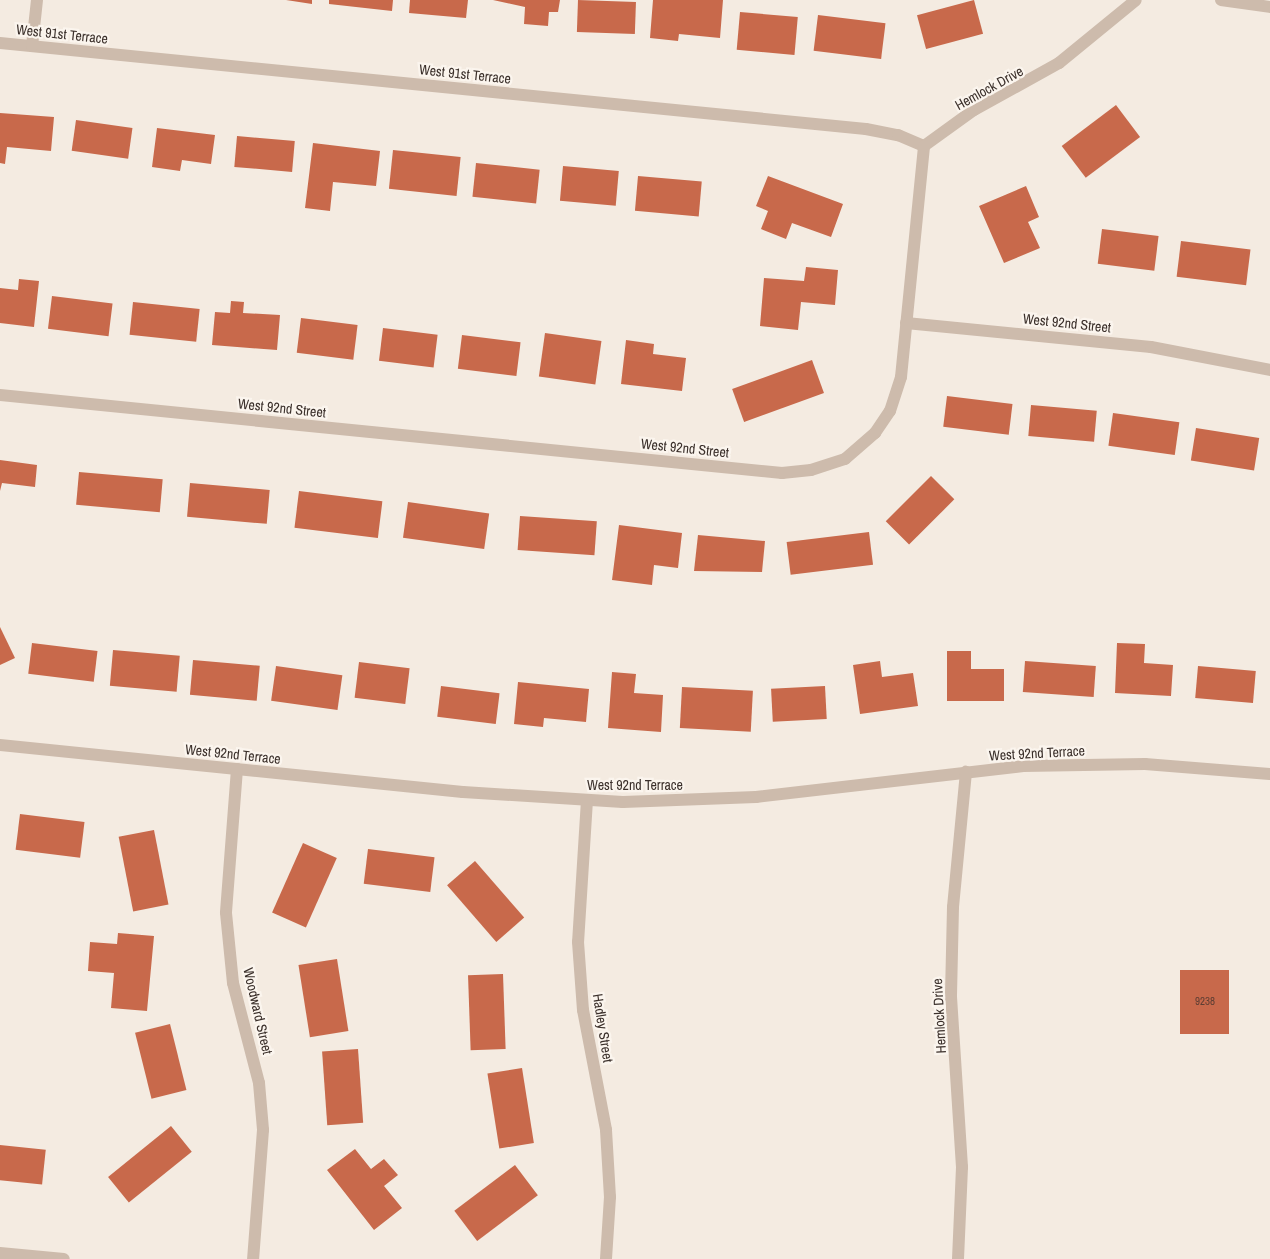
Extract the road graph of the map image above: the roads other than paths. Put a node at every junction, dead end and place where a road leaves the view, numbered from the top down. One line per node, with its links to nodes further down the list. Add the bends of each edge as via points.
1 (37, 0): 6 (street)
2 (1136, 0): 7 (street, Hemlock Drive, via 1059,63 974,110)
3 (1221, 0): 4 (street)
4 (1270, 7)
5 (0, 43): 6 (street, West 91st Terrace)
6 (32, 46): 7 (street, West 91st Terrace, via 866,129 898,135)
7 (924, 146): 8 (street)
8 (906, 323): 9 (street, West 92nd Street, via 1151,347); 10 (street, West 92nd Street, via 900,377 890,411 875,433 845,459 811,470 782,473)
9 (1270, 370)
10 (0, 395)
11 (0, 745): 12 (street, West 92nd Terrace)
12 (237, 769): 15 (street, West 92nd Terrace); 18 (street, Woodward Street, via 226,913 233,982 259,1083 263,1130)
13 (966, 772): 14 (street, West 92nd Terrace, via 1145,764); 15 (street, West 92nd Terrace, via 756,797); 20 (street, Hemlock Drive, via 952,936 962,1167)
14 (1270, 774)
15 (587, 800): 19 (street, Hadley Street, via 578,942 583,1010 606,1130 610,1197)
16 (0, 1253): 17 (street)
17 (64, 1259)
18 (253, 1259)
19 (606, 1259)
20 (958, 1259)

